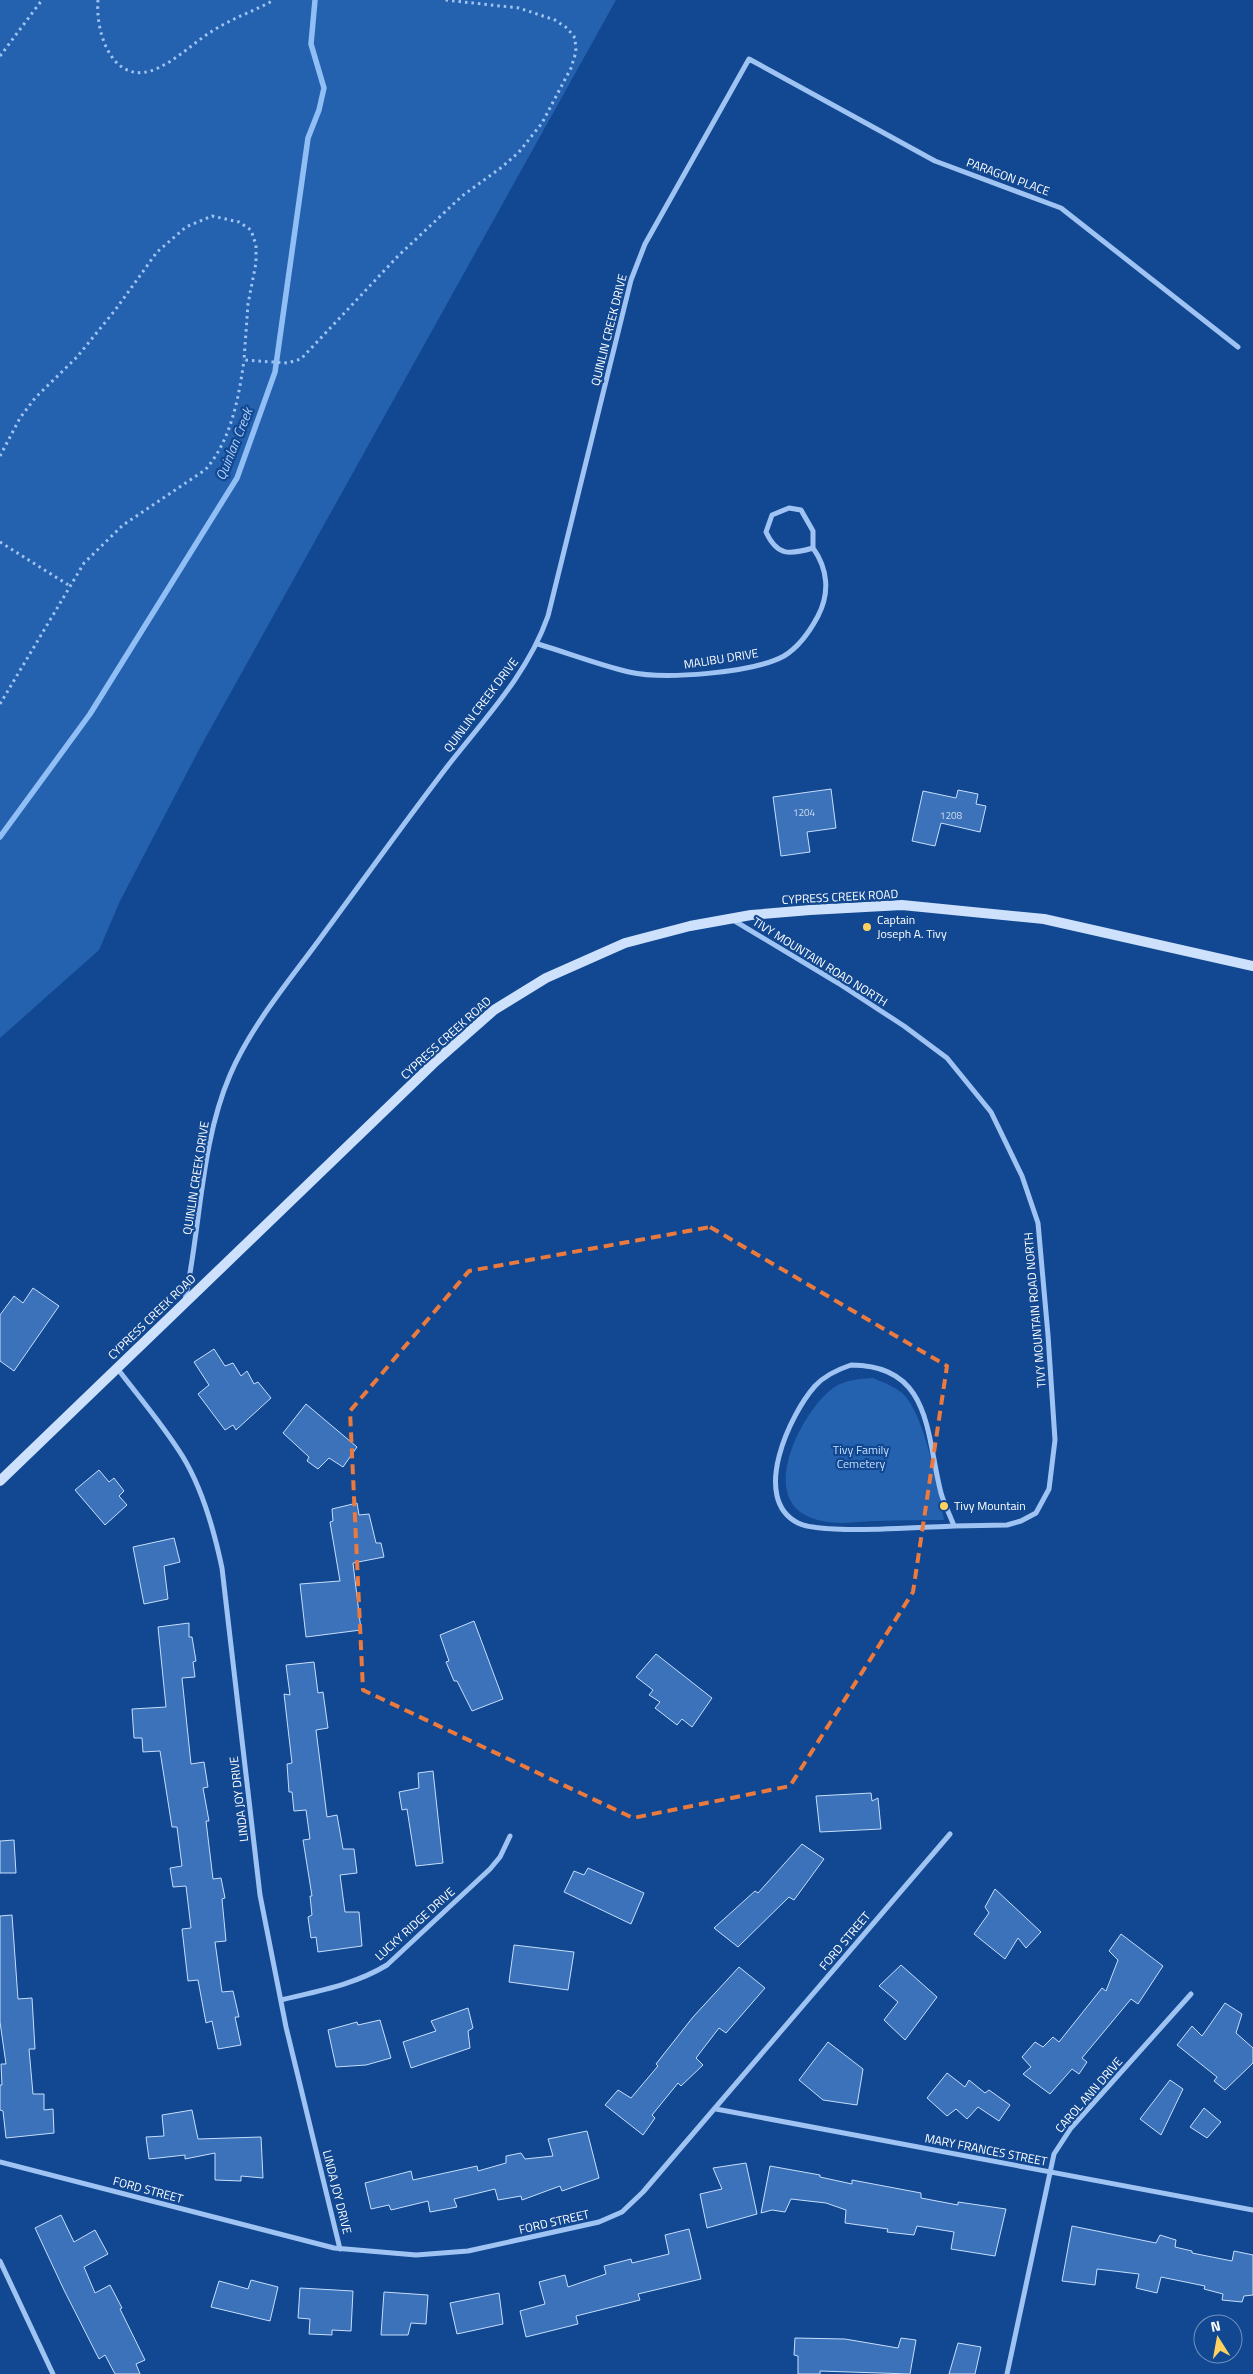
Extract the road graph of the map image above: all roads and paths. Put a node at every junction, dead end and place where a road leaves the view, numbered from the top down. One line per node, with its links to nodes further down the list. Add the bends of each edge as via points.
1 (42, 0): 5 (path)
2 (98, 0): 3 (path, via 99,20 109,54 118,64 141,72 156,69 218,27)
3 (274, 0)
4 (445, 0): 8 (path, via 518,8 555,20 575,38 576,52 571,68 542,124 519,152 462,196 398,256 302,360 287,363)
5 (0, 56)
6 (749, 59): 7 (street, PARAGON PLACE, via 934,161 1061,208); 13 (street, QUINLIN CREEK DRIVE, via 645,244 631,280 548,616)
7 (1238, 347)
8 (244, 360): 9 (path, via 256,245 251,230 239,222 212,216 186,227 157,252 77,357 35,398 20,418); 12 (path, via 240,390 214,459 205,470 123,524 84,563)
9 (0, 456)
10 (0, 542): 12 (path)
11 (813, 548): 11 (street, MALIBU DRIVE, via 813,530 801,510 790,508 772,515 766,532 771,544 782,552 796,553); 13 (street, MALIBU DRIVE, via 827,578 823,606 808,634 784,656 753,666 674,676 630,672)
12 (70, 586): 14 (path)
13 (538, 644): 17 (street, QUINLIN CREEK DRIVE, via 516,679 436,781 255,1028 230,1075 214,1122)
14 (0, 704)
15 (732, 919): 16 (main road, CYPRESS CREEK ROAD, via 810,910 902,905 1044,919); 17 (main road, CYPRESS CREEK ROAD, via 625,943 546,978 494,1010 436,1061); 20 (street, TIVY MOUNTAIN ROAD NORTH, via 838,983 947,1058 991,1112 1022,1176 1038,1223 1047,1326 1055,1440 1049,1489 1036,1513 1021,1521)
16 (1253, 966)
17 (185, 1303): 18 (main road, CYPRESS CREEK ROAD)
18 (117, 1368): 19 (main road, CYPRESS CREEK ROAD); 24 (street, LINDA JOY DRIVE, via 183,1457 207,1508 218,1547 260,1895)
19 (0, 1481)
20 (954, 1526): 20 (street, TIVY MOUNTAIN ROAD NORTH, via 942,1495 927,1420 919,1400 904,1381 886,1369 852,1365 817,1384 799,1406 784,1437 778,1459 778,1501 785,1516 800,1524 834,1529)
21 (950, 1834): 25 (street, FORD STREET)
22 (510, 1836): 24 (street, LUCKY RIDGE DRIVE, via 490,1869 387,1965 348,1984)
23 (1191, 1994): 27 (street, CAROL ANN DRIVE, via 1071,2128 1054,2154)
24 (281, 2000): 29 (street, LINDA JOY DRIVE)
25 (716, 2109): 27 (street, MARY FRANCES STREET); 29 (street, FORD STREET, via 622,2212 599,2222 468,2251 416,2255)
26 (0, 2162): 29 (street, FORD STREET)
27 (1049, 2172): 28 (street, MARY FRANCES STREET); 32 (street, CAROL ANN DRIVE)
28 (1253, 2210)
29 (340, 2249)
30 (0, 2261): 31 (street)
31 (53, 2374)
32 (1006, 2374)

